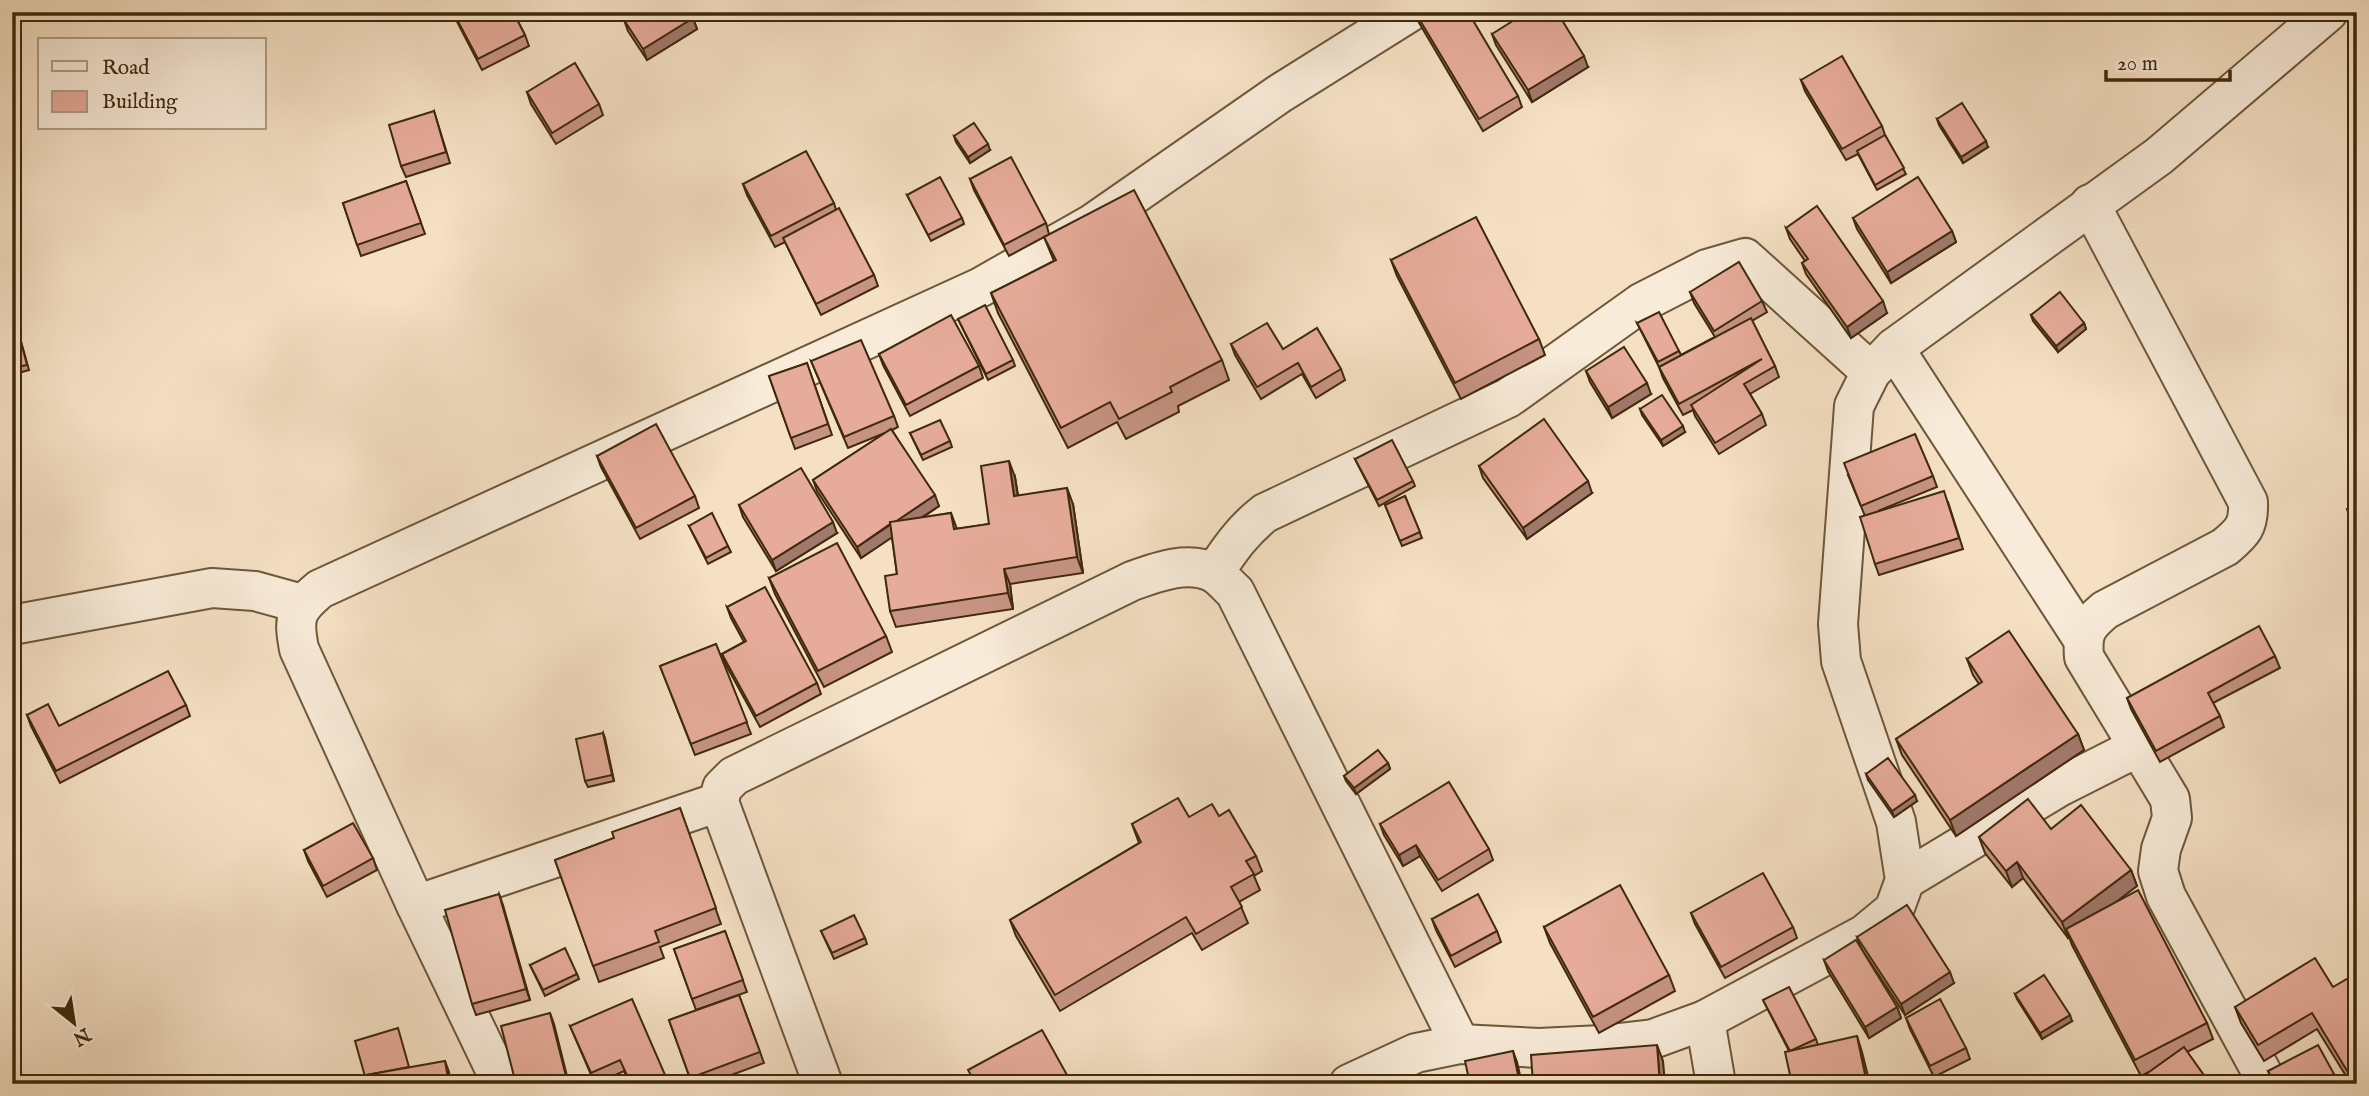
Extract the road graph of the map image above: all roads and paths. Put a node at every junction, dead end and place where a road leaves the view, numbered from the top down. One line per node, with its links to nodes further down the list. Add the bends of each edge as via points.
1 (1410, 12): 6 (street, via 1279,94 1092,225 981,287 320,589)
2 (2328, 12): 3 (street, via 2159,156)
3 (2090, 204): 4 (street); 8 (street, via 2248,502 2249,519 2225,547 2105,610)
4 (1883, 360): 5 (street, via 1745,258 1707,269 1641,303 1508,398 1265,513 1236,540); 8 (street); 11 (street, via 1854,406 1838,624 1840,661 1896,822)
5 (1214, 573): 10 (street, via 1194,568 1163,570 1132,581 734,776 722,788); 14 (street, via 1234,592)
6 (302, 604): 7 (street, via 255,591 212,588); 12 (street, via 295,625 299,649)
7 (12, 625)
8 (2082, 638): 9 (street, via 2084,657)
9 (2138, 747): 11 (street, via 2059,787); 19 (street, via 2170,799 2172,818 2158,871 2166,896)
10 (719, 802): 12 (street); 16 (street)
11 (1905, 880): 13 (street, via 1894,910 1865,934)
12 (416, 905): 15 (street)
13 (1705, 1020): 14 (street, via 1653,1039 1602,1045); 18 (street)
14 (1460, 1044): 17 (street, via 1416,1053)
15 (502, 1084)
16 (822, 1084)
17 (1349, 1084)
18 (1716, 1084)
19 (2268, 1084)

